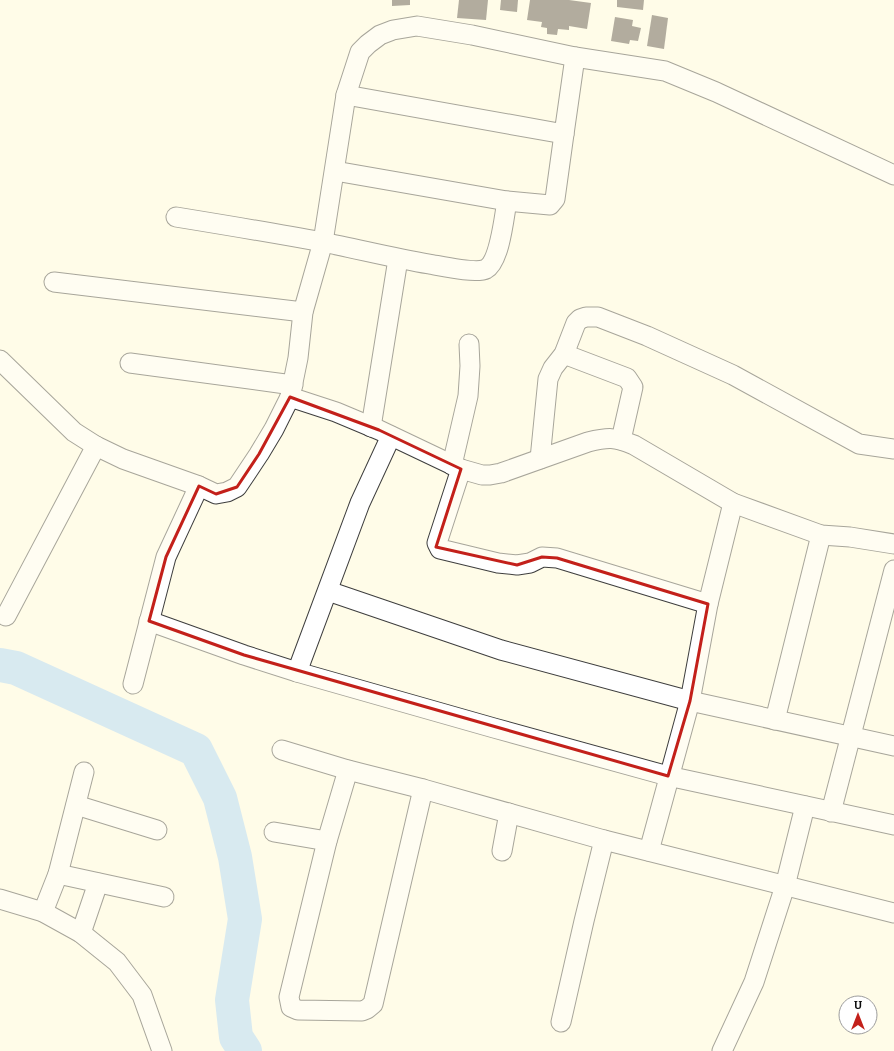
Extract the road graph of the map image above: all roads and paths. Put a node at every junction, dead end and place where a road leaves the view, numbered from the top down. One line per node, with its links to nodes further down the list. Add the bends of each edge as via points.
1 (574, 57): 2 (street, via 472,34 417,26 402,28 380,35 363,48); 3 (street); 5 (street, via 665,71)
2 (346, 95): 3 (street); 4 (street)
3 (564, 134): 6 (street, via 553,203 547,205)
4 (335, 171): 6 (street); 8 (street)
5 (894, 175)
6 (507, 201): 9 (street, via 497,253 486,269 467,270)
7 (176, 217): 8 (street)
8 (323, 242): 9 (street); 11 (street)
9 (398, 259): 17 (street)
10 (54, 282): 11 (street)
11 (303, 312): 16 (street)
12 (469, 344): 23 (street, via 468,396)
13 (564, 354): 19 (street, via 627,378 634,387); 21 (street, via 576,323 586,317 598,317 647,336 733,376 859,444); 22 (street, via 548,379)
14 (0, 360): 20 (street, via 74,432)
15 (130, 363): 16 (street)
16 (292, 391): 17 (street); 24 (street, via 260,454 237,486 227,492 216,494)
17 (371, 427): 18 (street)
18 (391, 436): 23 (street); 29 (street, via 360,503)
19 (621, 440): 22 (street, via 602,438); 25 (street, via 634,445)
20 (96, 446): 24 (street, via 123,459); 31 (street)
21 (894, 449)
22 (540, 459): 23 (street, via 490,475)
23 (456, 467): 30 (street, via 437,543 440,549 517,565 530,563 542,557 557,558)
24 (199, 486): 32 (street, via 166,557)
25 (733, 503): 26 (street); 30 (street)
26 (821, 535): 27 (street); 36 (street)
27 (894, 544)
28 (894, 570): 37 (street)
29 (328, 591): 33 (street); 35 (street, via 501,650)
30 (708, 604): 35 (street)
31 (6, 616)
32 (149, 621): 33 (street); 34 (street)
33 (297, 672): 42 (street)
34 (133, 684)
35 (690, 701): 36 (street); 42 (street)
36 (775, 720): 37 (street)
37 (851, 736): 38 (street); 46 (street)
38 (894, 746)
39 (282, 750): 40 (street)
40 (348, 770): 43 (street); 52 (street)
41 (84, 772): 44 (street)
42 (668, 776): 45 (street); 54 (street)
43 (423, 789): 47 (street); 52 (street, via 375,997 373,1004 362,1011 298,1010 291,1007 289,1001)
44 (76, 805): 49 (street); 55 (street)
45 (805, 806): 46 (street); 57 (street)
46 (831, 812): 48 (street)
47 (509, 813): 51 (street); 53 (street)
48 (894, 825)
49 (157, 830)
50 (274, 832): 52 (street)
51 (604, 840): 54 (street); 63 (street)
52 (326, 842)
53 (502, 851)
54 (649, 851): 57 (street)
55 (58, 874): 56 (street); 60 (street)
56 (98, 883): 58 (street); 62 (street)
57 (785, 886): 61 (street); 65 (street, via 754,982)
58 (164, 897)
59 (0, 899): 60 (street)
60 (43, 912): 62 (street)
61 (894, 914)
62 (81, 933): 64 (street, via 117,962 142,995)
63 (561, 1022)
64 (162, 1051)
65 (722, 1051)

